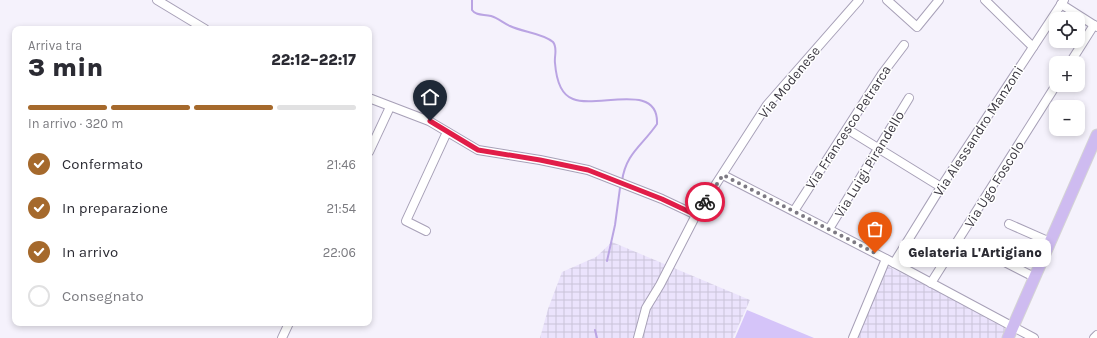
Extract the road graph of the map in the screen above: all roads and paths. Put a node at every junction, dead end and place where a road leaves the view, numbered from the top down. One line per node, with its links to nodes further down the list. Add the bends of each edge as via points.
1 (157, 0): 7 (street)
2 (859, 0): 21 (street, Via Modenese, via 767,105)
3 (888, 0): 4 (street, via 917,27)
4 (939, 0)
5 (985, 0): 10 (street)
6 (1062, 2): 8 (street); 10 (street, Via Alessandro Manzoni)
7 (199, 26)
8 (1095, 26): 11 (street)
9 (904, 45): 16 (street, Via Francesco Petrarca)
10 (1032, 47): 22 (street, Via Alessandro Manzoni)
11 (1075, 56)
12 (1052, 92): 32 (street, Via Ugo Foscolo)
13 (909, 98): 20 (street, Via Luigi Pirandello)
14 (372, 99): 15 (street)
15 (390, 107): 17 (street, via 430,121); 19 (street)
16 (847, 129): 20 (street); 23 (street, Via Francesco Petrarca)
17 (447, 132): 24 (street, via 478,150 588,170); 27 (street, via 406,221)
18 (1097, 135): 28 (main road)
19 (372, 146)
20 (879, 149): 22 (street); 26 (street, Via Luigi Pirandello)
21 (723, 175): 23 (street); 24 (street, Via Modenese)
22 (941, 187): 30 (street, Via Alessandro Manzoni)
23 (794, 211): 26 (street)
24 (696, 215): 36 (street, Via Modenese, via 646,308)
25 (1009, 224): 28 (street)
26 (830, 229): 30 (street)
27 (426, 231)
28 (1050, 242): 31 (main road)
29 (989, 254): 31 (street)
30 (890, 261): 32 (street); 38 (street, Via Alessandro Manzoni)
31 (1034, 277): 34 (main road)
32 (931, 283): 34 (street)
33 (288, 326): 37 (street)
34 (1013, 327): 39 (main road); 40 (street)
35 (1097, 334): 41 (street)
36 (640, 337)
37 (282, 338)
38 (853, 338)
39 (1008, 338)
40 (1034, 338)
41 (1094, 338)

